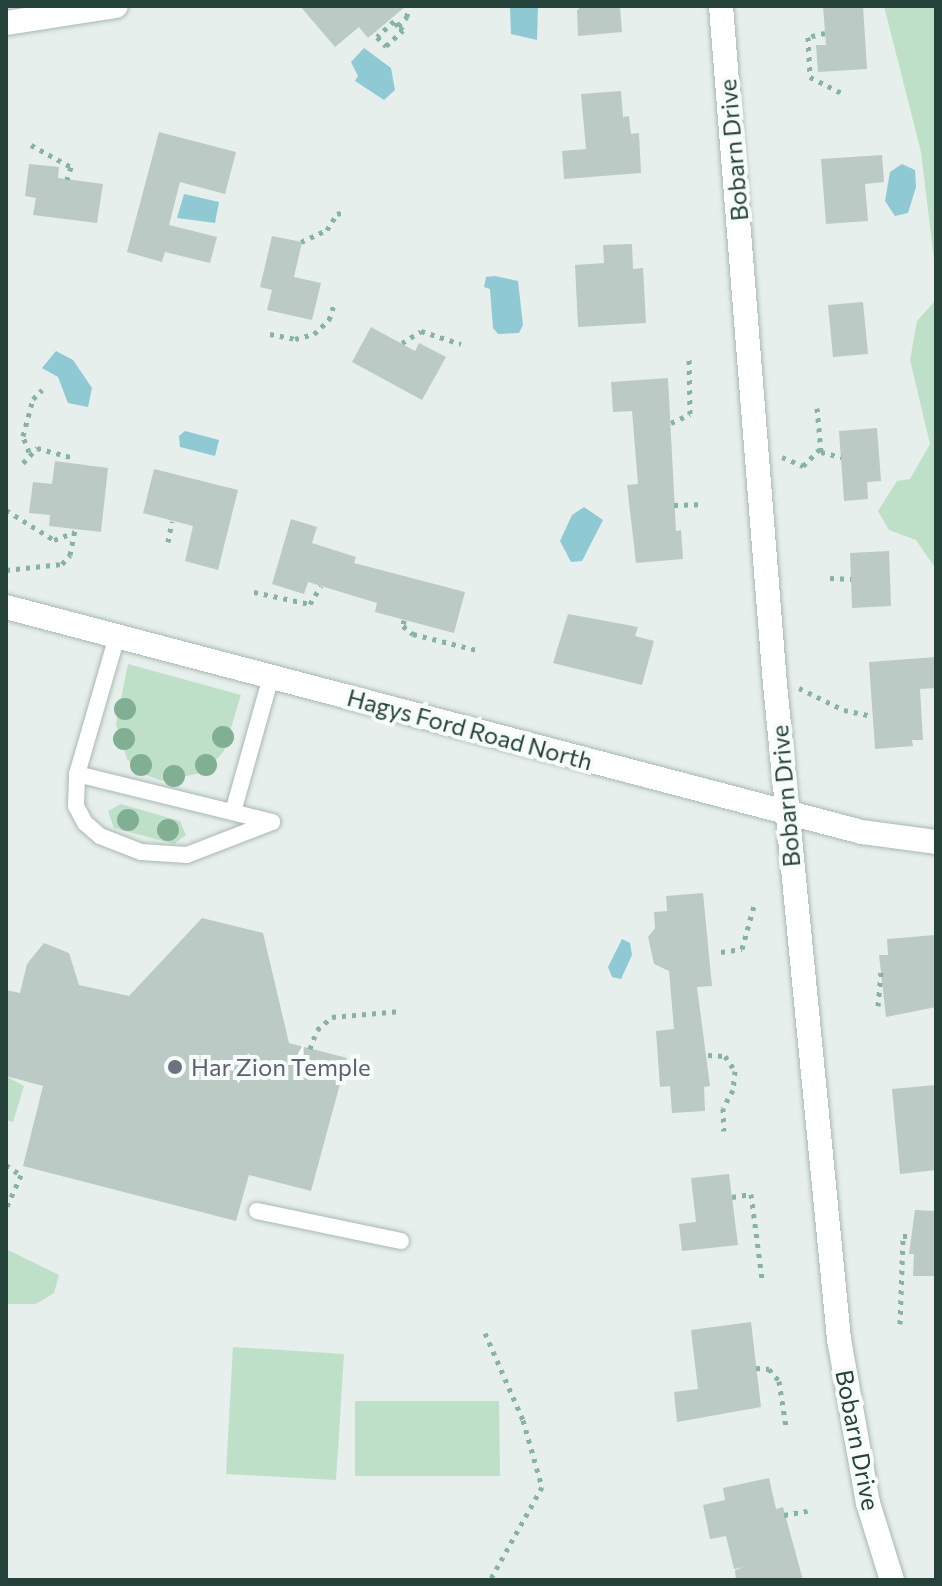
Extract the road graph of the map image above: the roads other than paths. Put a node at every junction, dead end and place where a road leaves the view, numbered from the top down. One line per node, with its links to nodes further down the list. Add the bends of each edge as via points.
1 (116, 6): 3 (street)
2 (721, 6): 9 (street, Bobarn Drive)
3 (6, 23)
4 (6, 607): 5 (street, Hagys Ford Road North)
5 (117, 636): 6 (street, Hagys Ford Road North); 7 (lane)
6 (271, 677): 8 (lane); 9 (street, Hagys Ford Road North)
7 (77, 774): 8 (lane); 8 (lane, via 76,806 85,823 100,836 141,852 187,855 272,822)
8 (233, 812)
9 (786, 812): 10 (street, Hagys Ford Road North, via 862,832); 13 (street, Bobarn Drive, via 839,1339 868,1503)
10 (936, 842)
11 (257, 1211): 12 (lane)
12 (401, 1241)
13 (892, 1580)

